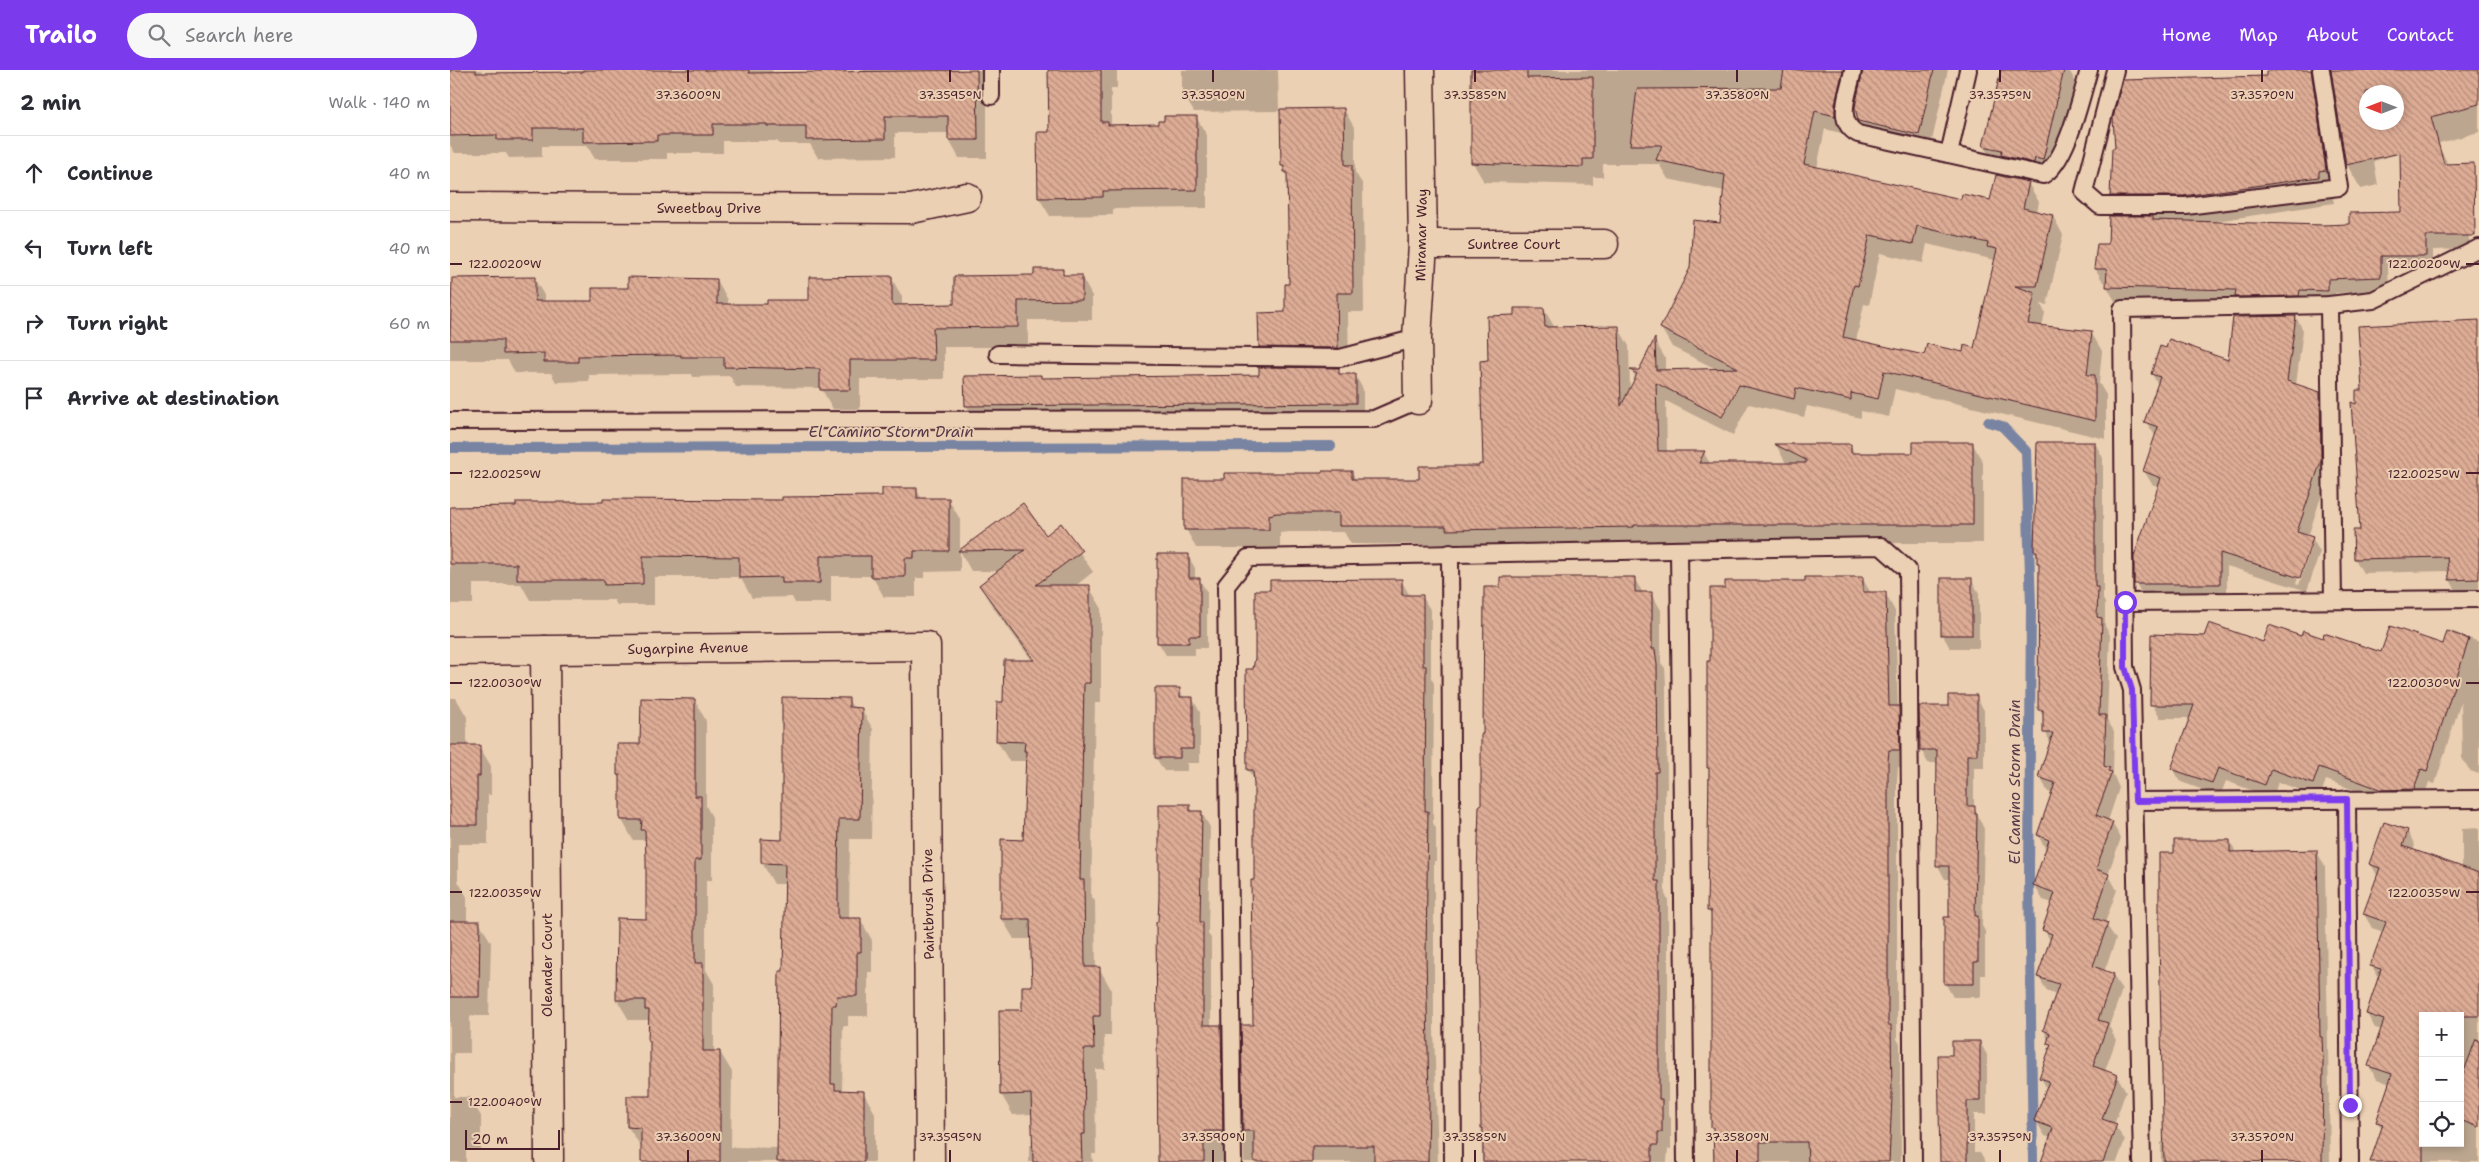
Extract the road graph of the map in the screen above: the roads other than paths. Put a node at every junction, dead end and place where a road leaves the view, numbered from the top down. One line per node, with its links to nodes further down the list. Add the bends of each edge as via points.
1 (990, 70): 8 (lane)
2 (1420, 70): 12 (street, Miramar Way)
3 (1853, 70): 9 (lane, via 1844,117 1849,129 1858,134)
4 (1968, 70): 9 (lane)
5 (2090, 70): 9 (lane, via 2061,157 2043,175)
6 (2115, 70): 7 (lane, via 2084,192 2100,206 2186,206 2339,187)
7 (2321, 70)
8 (991, 96)
9 (1950, 154)
10 (967, 197): 11 (street, Sweetbay Drive, via 911,209)
11 (450, 207)
12 (1423, 244): 13 (street, Suntree Court); 16 (street, Miramar Way)
13 (1604, 244)
14 (2479, 248): 15 (lane, via 2373,300)
15 (2329, 306): 23 (lane); 24 (lane, via 2122,309)
16 (1417, 338): 17 (lane, via 1340,358); 18 (street, Miramar Way)
17 (998, 354)
18 (1418, 400): 19 (lane, via 1374,419)
19 (450, 421)
20 (1679, 551): 21 (lane); 35 (lane); 36 (lane, via 1881,546 1908,570)
21 (1450, 553): 33 (lane, via 1248,558 1226,586); 34 (lane)
22 (2479, 598): 23 (lane)
23 (2333, 600): 24 (lane)
24 (2125, 602): 30 (lane, via 2125,667 2132,690)
25 (926, 646): 26 (street, Sugarpine Avenue); 32 (street, Paintbrush Drive)
26 (545, 650): 27 (street, Sugarpine Avenue); 31 (street, Oleander Court)
27 (450, 651)
28 (2347, 799): 29 (lane); 30 (lane); 38 (lane)
29 (2479, 799)
30 (2135, 801): 37 (lane)
31 (549, 1160)
32 (930, 1162)
33 (1233, 1162)
34 (1453, 1162)
35 (1686, 1162)
36 (1913, 1162)
37 (2142, 1162)
38 (2350, 1162)

